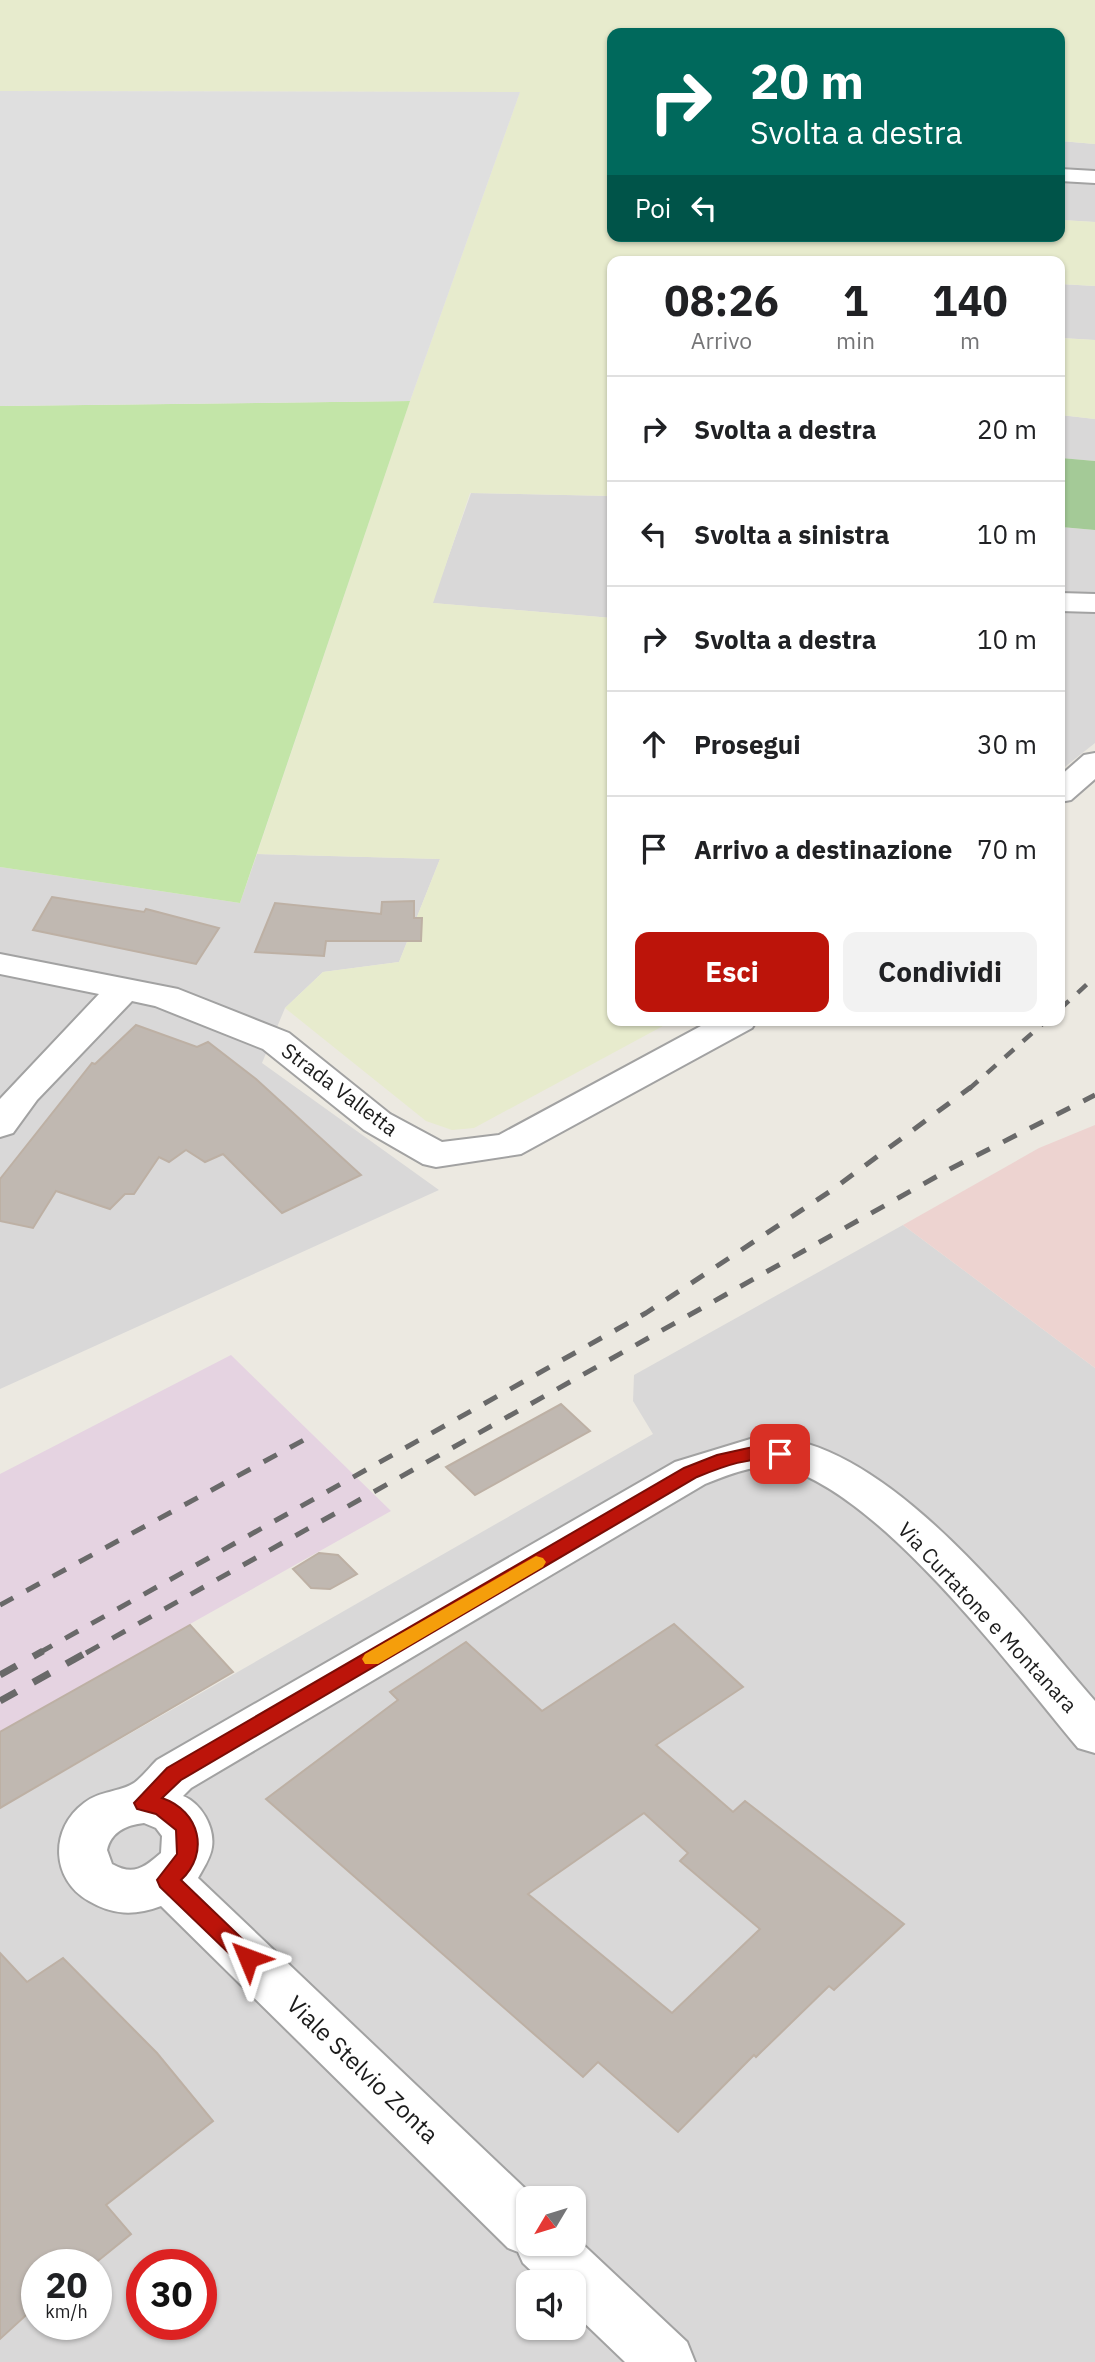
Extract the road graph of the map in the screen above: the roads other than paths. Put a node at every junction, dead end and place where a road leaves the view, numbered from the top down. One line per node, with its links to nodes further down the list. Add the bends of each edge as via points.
1 (1065, 174): 2 (street)
2 (1095, 177)
3 (1065, 602): 4 (street)
4 (1095, 603)
5 (1095, 762): 6 (street)
6 (1065, 789)
7 (0, 964): 8 (street, Strada Valletta)
8 (124, 989): 9 (street, Strada Valletta, via 165,997 276,1041 377,1122 436,1155 508,1146); 10 (street, via 24,1092)
9 (728, 1026)
10 (0, 1125)
11 (1095, 1734): 12 (street, Via Curtatone e Montanara, via 964,1585 895,1516 842,1478 799,1456 762,1451 723,1459 690,1473 174,1774)
12 (145, 1803): 13 (street, via 162,1806 185,1825 187,1854); 13 (street, via 111,1810 97,1820 82,1846 82,1861 100,1885 115,1891 151,1889)
13 (167, 1880): 14 (street, Viale Stelvio Zonta)
14 (516, 2218)
15 (556, 2256): 16 (street)
16 (666, 2362)

